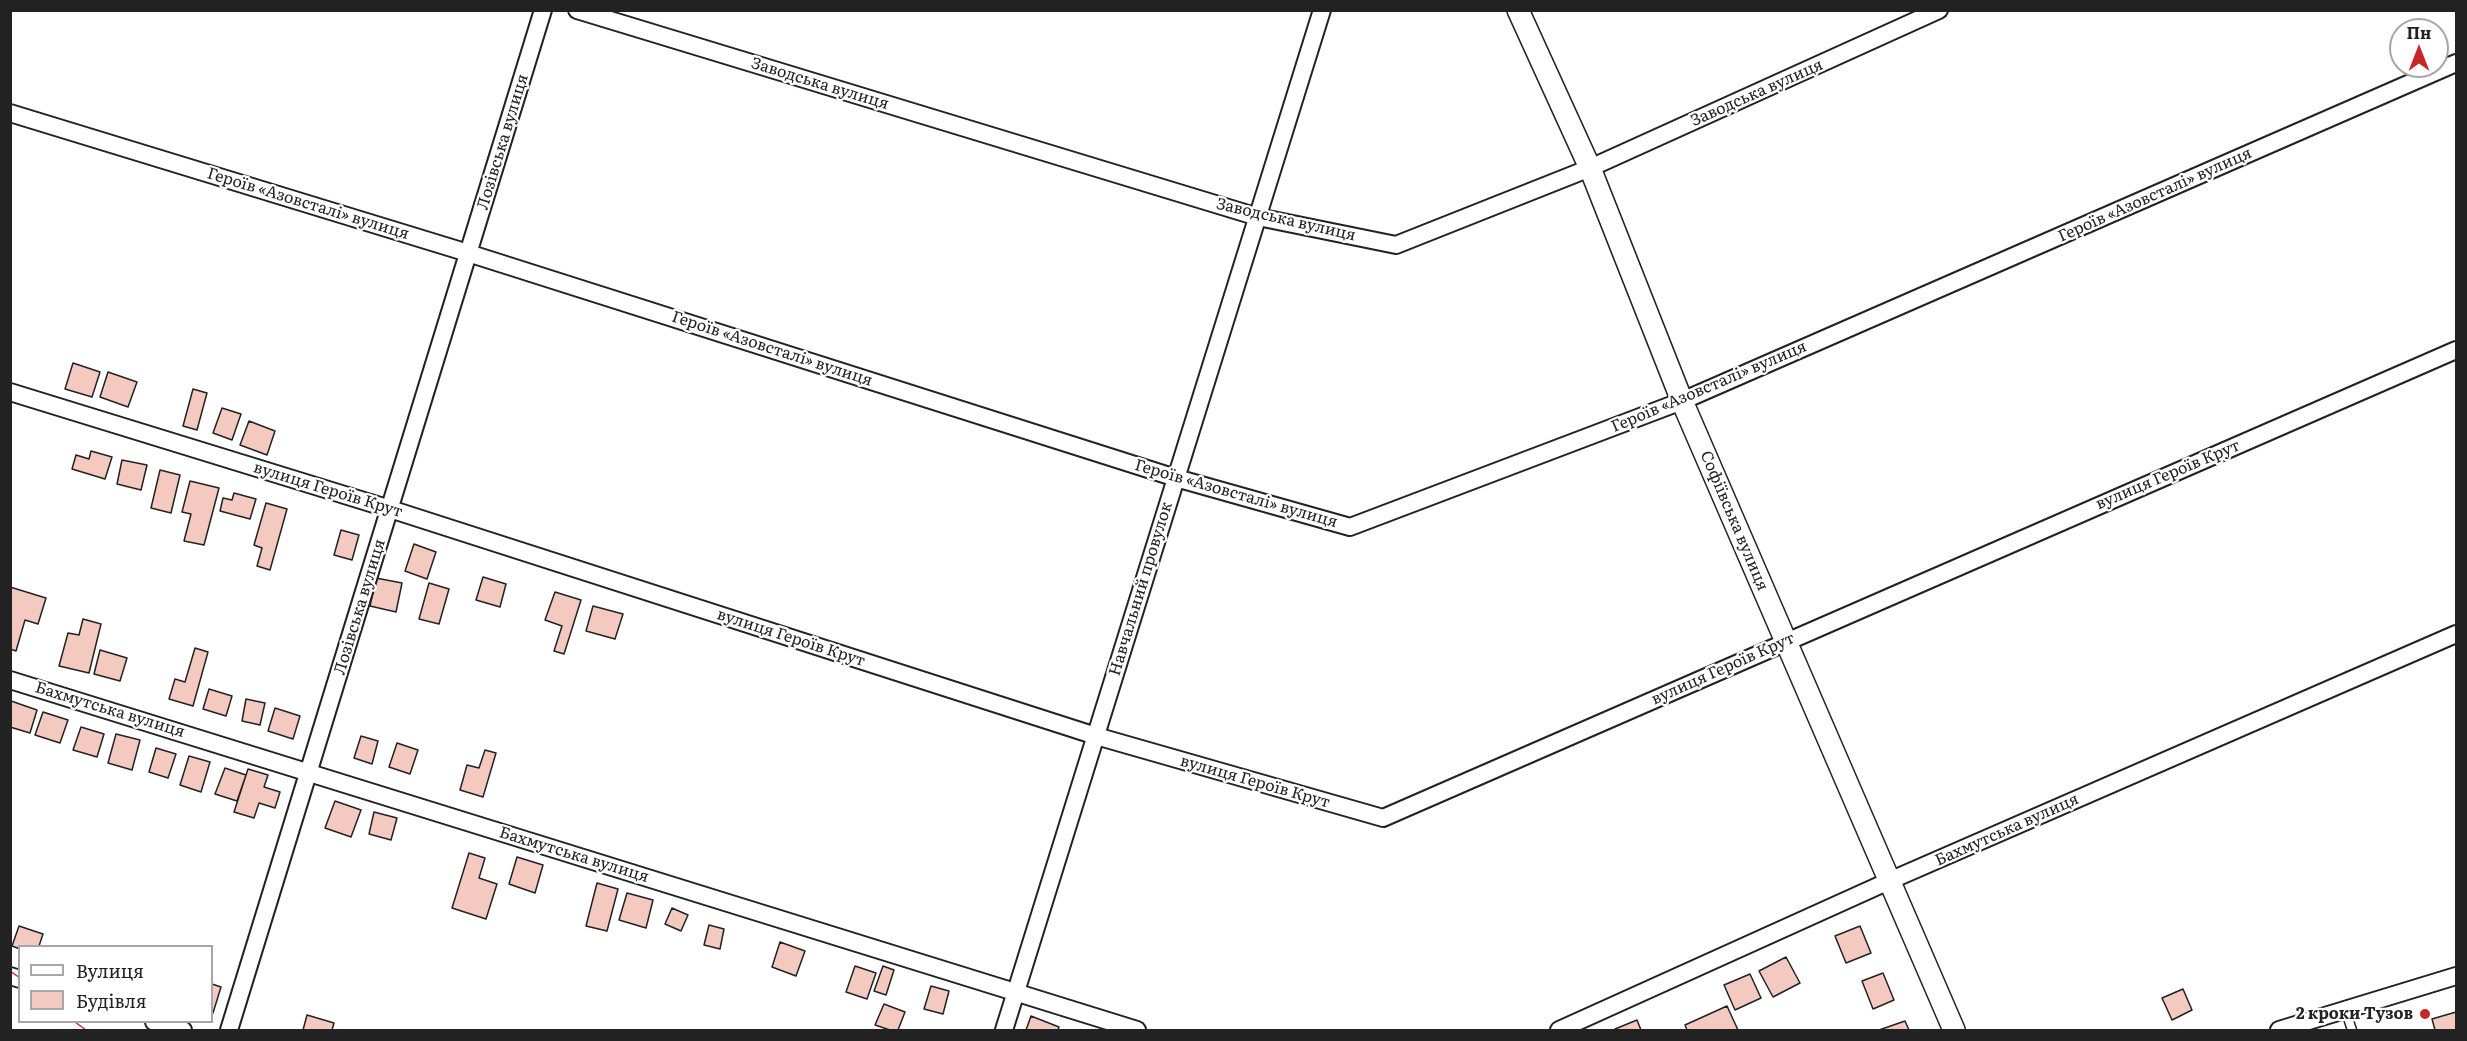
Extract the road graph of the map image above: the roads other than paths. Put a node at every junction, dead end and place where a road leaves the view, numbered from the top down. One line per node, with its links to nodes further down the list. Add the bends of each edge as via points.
1 (543, 10): 10 (street, Лозівська вулиця)
2 (577, 10): 9 (street, Заводська вулиця)
3 (1322, 10): 9 (street, Навчальний провулок)
4 (1518, 10): 8 (street, Софіївська вулиця)
5 (1939, 10): 8 (street, Заводська вулиця)
6 (2457, 63): 13 (street, Героїв «Азовсталі» вулиця)
7 (10, 113): 10 (street, Героїв «Азовсталі» вулиця)
8 (1590, 168): 9 (street, Заводська вулиця, via 1396,245); 13 (street, Софіївська вулиця)
9 (1258, 217): 14 (street, Навчальний провулок)
10 (468, 253): 14 (street, Героїв «Азовсталі» вулиця); 15 (street, Лозівська вулиця)
11 (2457, 350): 17 (street, вулиця Героїв Крут)
12 (10, 392): 15 (street, вулиця Героїв Крут)
13 (1682, 401): 14 (street, Героїв «Азовсталі» вулиця, via 1350,527); 17 (street, Софіївська вулиця)
14 (1176, 478): 19 (street, Навчальний провулок)
15 (390, 509): 19 (street, вулиця Героїв Крут); 20 (street, Лозівська вулиця)
16 (2457, 634): 21 (street, Бахмутська вулиця)
17 (1786, 642): 19 (street, вулиця Героїв Крут, via 1383,818); 21 (street, Софіївська вулиця)
18 (10, 680): 20 (street, Бахмутська вулиця)
19 (1096, 736): 23 (street, Навчальний провулок)
20 (309, 772): 23 (street, Бахмутська вулиця); 27 (street, Лозівська вулиця)
21 (1889, 881): 30 (street, Бахмутська вулиця); 31 (street, Софіївська вулиця)
22 (2457, 976): 24 (street)
23 (1016, 992): 28 (street, Навчальний провулок); 29 (street, Бахмутська вулиця)
24 (2345, 1009): 32 (street); 33 (lane)
25 (158, 1023): 26 (street)
26 (183, 1030)
27 (230, 1030)
28 (1004, 1030)
29 (1137, 1030)
30 (1559, 1030)
31 (1954, 1030)
32 (2279, 1030)
33 (2352, 1030)

